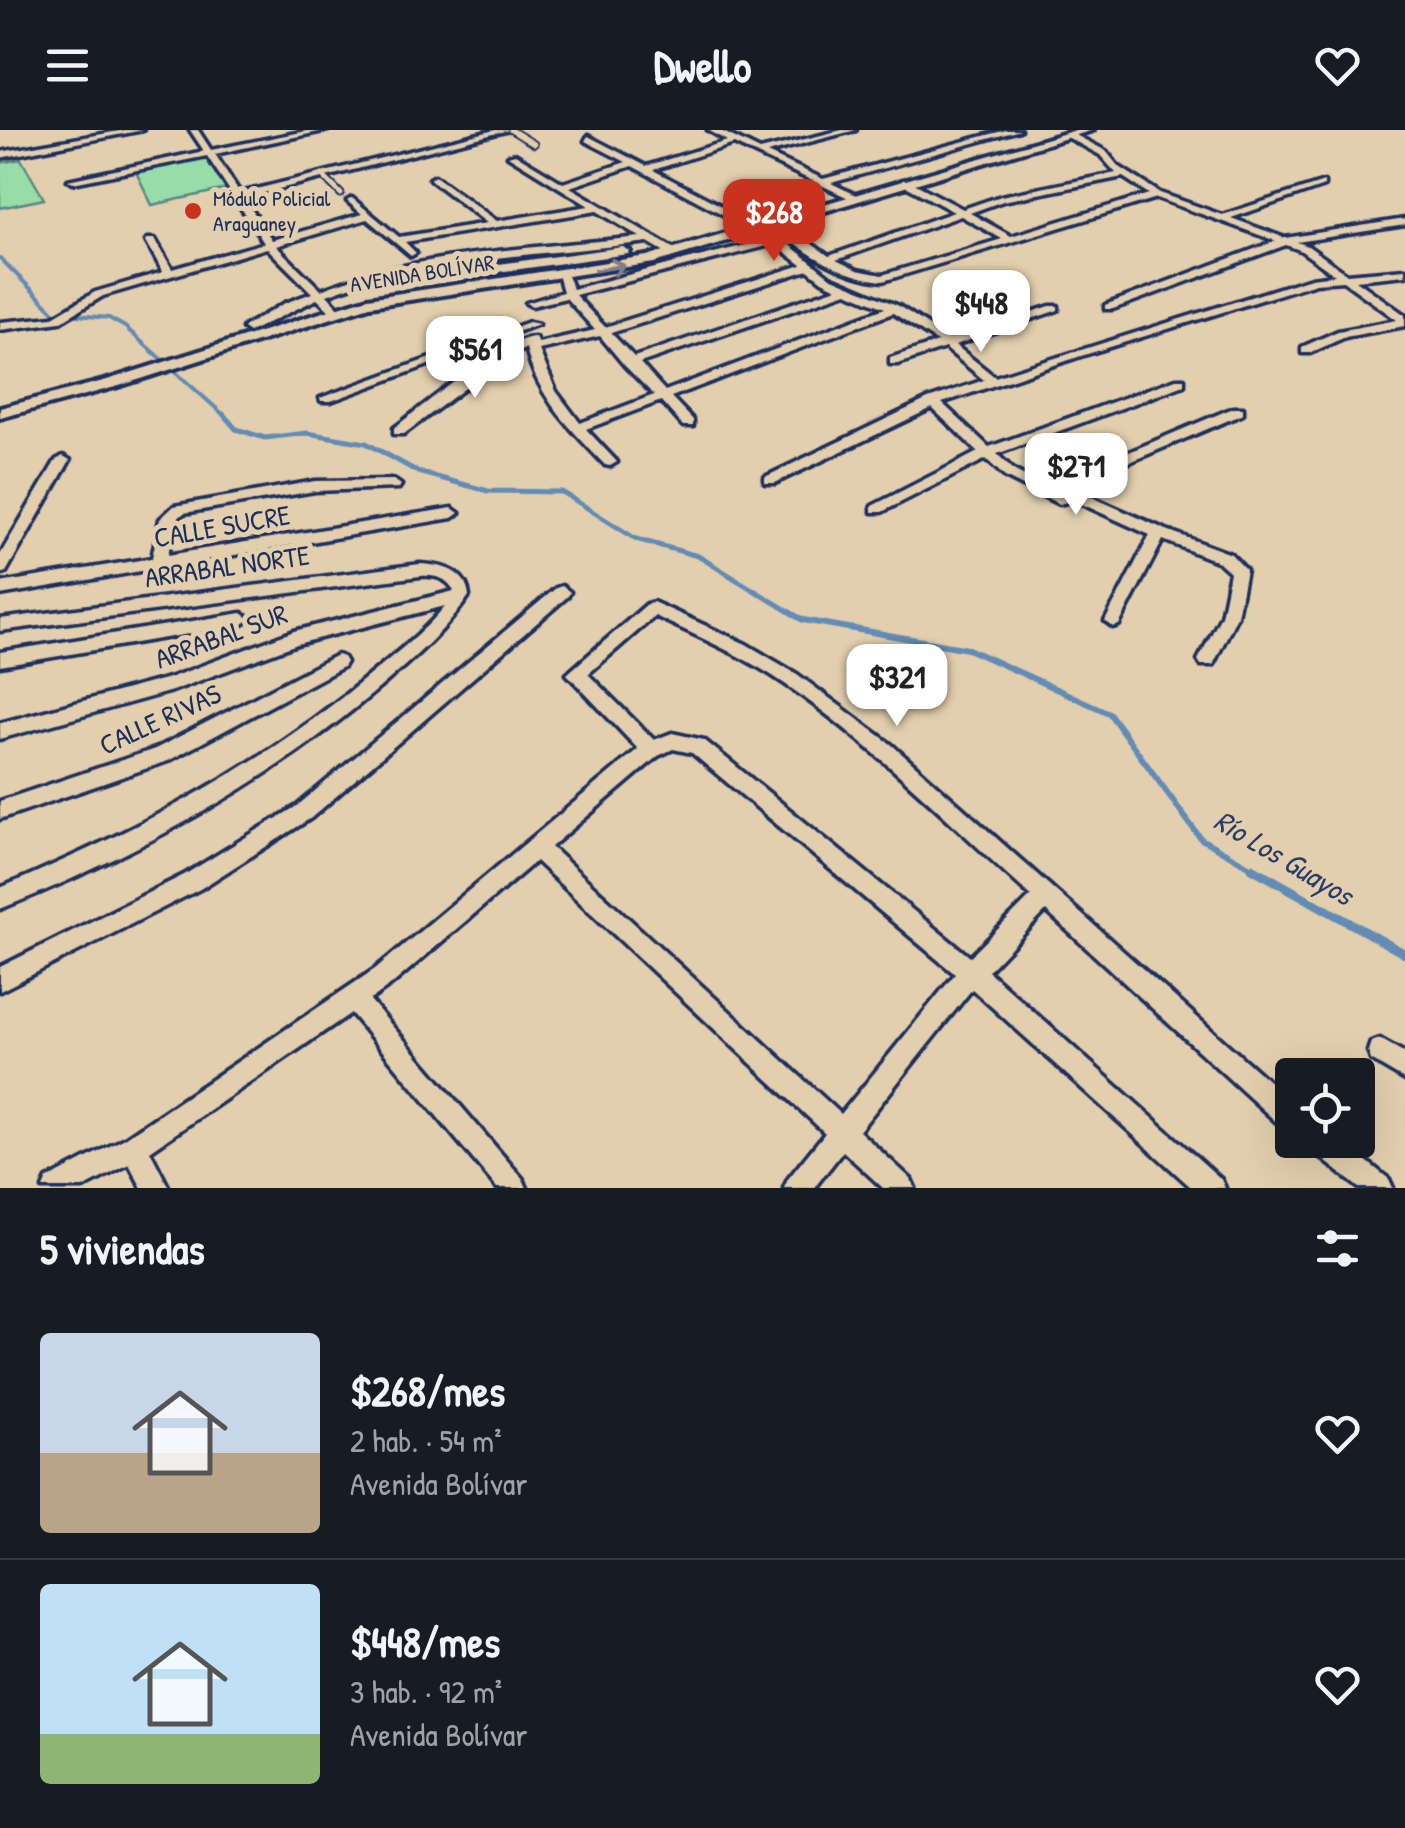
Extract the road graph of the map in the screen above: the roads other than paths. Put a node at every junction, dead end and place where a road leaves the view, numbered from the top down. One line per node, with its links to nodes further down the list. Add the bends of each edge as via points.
1 (139, 130): 19 (street)
2 (194, 130): 17 (street)
3 (324, 130): 10 (street)
4 (508, 130): 15 (lane); 24 (street)
5 (712, 130): 14 (street)
6 (809, 130): 12 (street)
7 (852, 130): 12 (street)
8 (1088, 130): 11 (main road, AVENIDA BOLÍVAR)
9 (1008, 131): 16 (street); 27 (street)
10 (306, 132): 17 (street)
11 (1070, 136): 16 (main road, AVENIDA BOLÍVAR); 23 (street)
12 (824, 137): 18 (street)
13 (588, 139): 21 (street)
14 (735, 142): 18 (street); 22 (street)
15 (534, 144)
16 (1029, 147): 28 (main road, AVENIDA BOLÍVAR)
17 (209, 152): 26 (street); 32 (street)
18 (761, 152): 27 (street)
19 (0, 155)
20 (512, 156): 30 (street)
21 (633, 163): 22 (street); 30 (street)
22 (646, 169): 42 (street)
23 (1124, 174): 33 (street); 37 (street, via 1018,194)
24 (322, 176): 31 (lane); 32 (street)
25 (435, 179): 41 (street)
26 (73, 180)
27 (824, 182): 34 (street)
28 (904, 182): 34 (main road, AVENIDA BOLÍVAR); 37 (street)
29 (1321, 184): 39 (street)
30 (562, 186): 36 (street)
31 (341, 194)
32 (239, 196): 49 (street)
33 (1157, 196): 39 (street); 43 (street)
34 (855, 198): 42 (main road, AVENIDA BOLÍVAR)
35 (352, 201): 38 (street)
36 (596, 208): 41 (street); 48 (street)
37 (960, 213): 43 (street); 54 (street)
38 (366, 216): 44 (street); 49 (street)
39 (1226, 216): 46 (street)
40 (1405, 222): 46 (street)
41 (495, 224): 44 (street)
42 (765, 224): 45 (street); 48 (main road, AVENIDA BOLÍVAR); 50 (main road, AVENIDA BOLÍVAR); 54 (street)
43 (1007, 238): 54 (street, via 883,278 865,277)
44 (399, 240): 51 (street)
45 (776, 240): 53 (street); 55 (street)
46 (1289, 240): 59 (street); 65 (street)
47 (152, 241): 57 (street)
48 (653, 243): 52 (street); 63 (main road, AVENIDA BOLÍVAR, via 431,277)
49 (271, 246): 57 (street); 63 (street)
50 (695, 248): 52 (main road, AVENIDA BOLÍVAR); 53 (street)
51 (411, 253)
52 (674, 253): 58 (main road, AVENIDA BOLÍVAR, one-way to 52)
53 (710, 259): 62 (street)
54 (829, 259)
55 (810, 266): 61 (street); 71 (street)
56 (1405, 272): 59 (street)
57 (169, 274): 70 (street, via 99,294 56,320)
58 (562, 276): 60 (main road, AVENIDA BOLÍVAR); 62 (street)
59 (1349, 277): 68 (street); 79 (street, via 1289,287)
60 (529, 280): 63 (main road, AVENIDA BOLÍVAR); 64 (street)
61 (848, 288): 66 (street); 77 (street)
62 (570, 296): 64 (street); 71 (street)
63 (326, 303): 72 (main road, AVENIDA BOLÍVAR); 72 (street, via 278,309)
64 (532, 304): 69 (street)
65 (1109, 307)
66 (894, 308): 73 (street); 82 (street)
67 (1054, 308): 73 (street)
68 (1403, 317): 75 (street)
69 (533, 324): 74 (street); 81 (street)
70 (0, 326)
71 (602, 332): 74 (street); 77 (street)
72 (239, 334): 78 (main road, AVENIDA BOLÍVAR)
73 (946, 343): 76 (street); 79 (street)
74 (531, 344): 88 (street, via 538,375); 89 (street, via 492,362)
75 (1306, 350)
76 (894, 361)
77 (629, 364): 82 (street)
78 (117, 376): 83 (main road, AVENIDA BOLÍVAR); 86 (main road, AVENIDA BOLÍVAR)
79 (993, 381): 84 (street)
80 (1180, 382): 90 (street)
81 (326, 398)
82 (660, 398): 87 (street); 88 (street)
83 (0, 402)
84 (933, 402): 90 (street); 93 (street)
85 (1238, 411): 95 (street, via 1093,475)
86 (0, 413)
87 (688, 423)
88 (578, 428): 92 (street)
89 (399, 431)
90 (986, 452): 95 (street, via 1050,496); 96 (street)
91 (63, 460): 100 (street)
92 (610, 462)
93 (770, 480)
94 (394, 485): 99 (street, via 315,486 179,509 168,519)
95 (1074, 494): 98 (street)
96 (877, 510)
97 (452, 513): 99 (street, CALLE SUCRE)
98 (1159, 533): 105 (street); 108 (street, via 1226,558 1238,570 1229,616)
99 (159, 562): 101 (street, CALLE SUCRE)
100 (0, 568)
101 (0, 589)
102 (460, 589): 106 (street, ARRABAL NORTE, via 430,570 356,575); 110 (street, ARRABAL SUR, via 294,638 172,684); 115 (street, via 412,650 300,743 126,846)
103 (562, 592): 117 (street, via 304,812 163,898)
104 (242, 619): 107 (street)
105 (1112, 621)
106 (0, 625)
107 (0, 659)
108 (1206, 660)
109 (337, 662): 112 (street, CALLE RIVAS, via 161,755)
110 (0, 731)
111 (651, 750): 113 (street); 114 (street, via 576,674 653,608 791,679 884,750); 116 (street, via 672,741 697,746)
112 (0, 810)
113 (536, 847): 118 (street, via 384,977); 122 (street)
114 (1045, 897): 116 (street); 121 (street)
115 (0, 899)
116 (971, 972): 122 (street); 130 (street)
117 (0, 980)
118 (352, 996): 123 (street); 127 (street)
119 (1380, 1052): 120 (street)
120 (1405, 1068)
121 (1275, 1104)
122 (840, 1130): 128 (street); 129 (street)
123 (134, 1146): 125 (street); 126 (street)
124 (1342, 1158): 131 (street)
125 (56, 1188)
126 (156, 1188)
127 (514, 1188)
128 (797, 1188)
129 (902, 1188)
130 (1212, 1188)
131 (1380, 1188)

